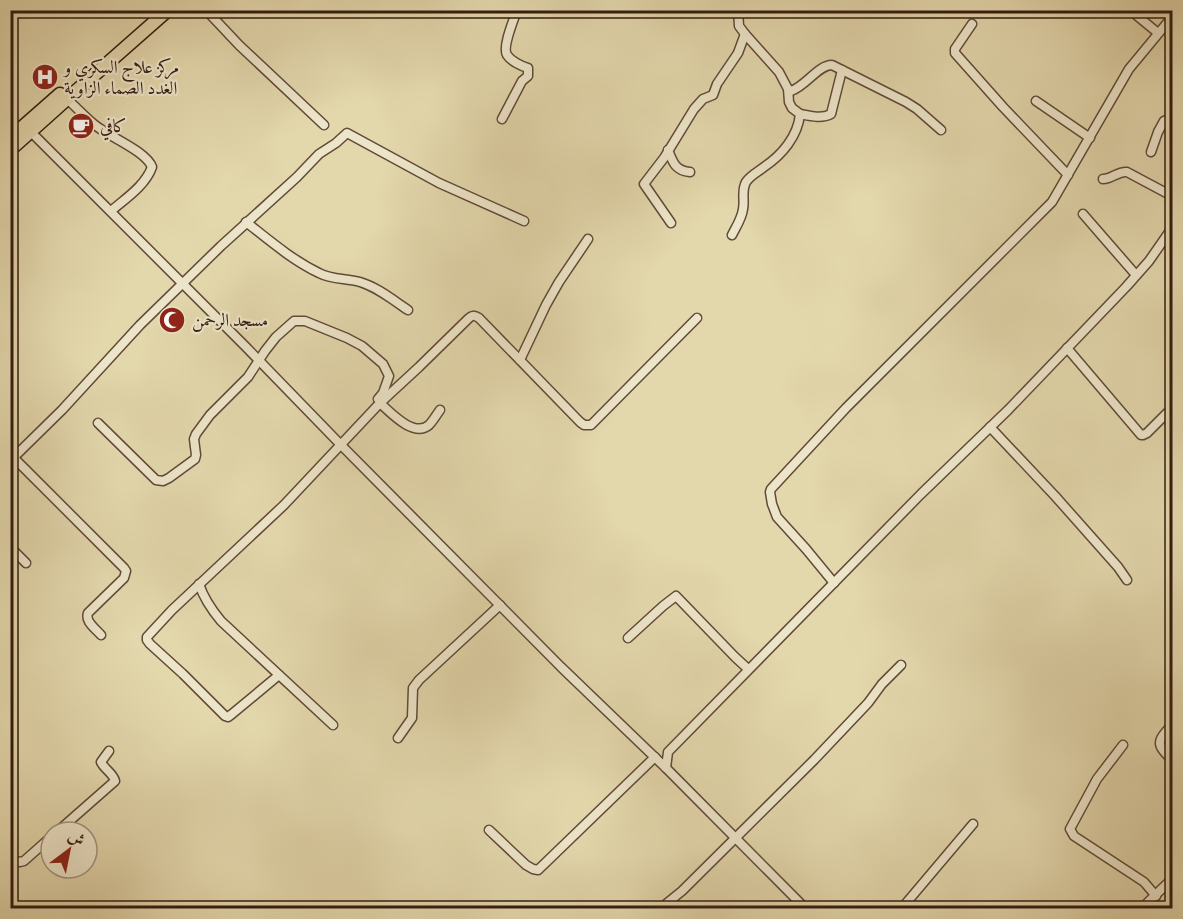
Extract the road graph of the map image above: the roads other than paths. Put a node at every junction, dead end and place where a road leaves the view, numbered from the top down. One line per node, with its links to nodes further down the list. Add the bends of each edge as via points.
1 (156, 10): 19 (highway)
2 (168, 10): 13 (highway)
3 (206, 10): 18 (street)
4 (517, 10): 16 (street, via 505,51 528,68 528,76)
5 (738, 10): 10 (street, via 739,26)
6 (1130, 10): 9 (street)
7 (1173, 17): 9 (street)
8 (972, 24): 27 (street, via 955,53)
9 (1158, 33): 22 (street, via 1129,69)
10 (745, 34): 12 (street, via 779,72); 24 (street, via 713,95 694,109)
11 (842, 70): 12 (street, via 827,65 791,92); 15 (street, via 831,114); 20 (street, via 906,102)
12 (788, 89): 15 (street, via 789,102)
13 (67, 99): 19 (highway); 30 (street, via 97,126 150,161 148,176)
14 (1036, 101): 22 (street)
15 (800, 114): 36 (street, via 784,149 745,184 743,210)
16 (502, 119)
17 (1173, 123): 25 (street, via 1164,121)
18 (324, 125)
19 (28, 129): 21 (highway); 23 (highway); 30 (street)
20 (941, 130)
21 (10, 138)
22 (1090, 138): 27 (street)
23 (10, 150)
24 (668, 150): 26 (street, via 676,167); 34 (street, via 644,184)
25 (1151, 152)
26 (690, 172)
27 (1068, 175): 56 (street, via 1043,212 846,408 771,489 777,518)
28 (1103, 179): 29 (street, via 1127,172)
29 (1173, 196)
30 (111, 212): 40 (street)
31 (1083, 214): 39 (street)
32 (524, 221): 33 (street, via 439,183 347,133)
33 (246, 222): 40 (street); 41 (street, via 319,274 369,285)
34 (671, 222)
35 (1173, 228): 38 (street)
36 (732, 235)
37 (588, 239): 44 (street, via 546,304)
38 (1169, 240): 39 (street)
39 (1136, 275): 43 (street)
40 (183, 284): 45 (street); 52 (street)
41 (408, 310)
42 (697, 318): 44 (street, via 591,425 580,422)
43 (1067, 348): 47 (street, via 1141,435); 50 (street)
44 (520, 360): 46 (street, via 472,316)
45 (260, 361): 49 (street, via 196,434 195,459 163,481 156,480); 51 (street); 51 (street, via 276,337 294,321 305,321 362,346 383,364 389,376 383,393)
46 (380, 403): 48 (street, via 413,429 421,430); 51 (street)
47 (1173, 408)
48 (440, 410)
49 (98, 423)
50 (990, 427): 55 (street); 56 (street)
51 (339, 443): 57 (street, via 284,504); 58 (street)
52 (12, 460): 59 (street, via 126,571 124,578 88,612 88,621)
53 (10, 547): 54 (street)
54 (26, 563)
55 (1126, 580)
56 (834, 583): 62 (street)
57 (199, 584): 63 (street, via 211,609); 63 (street, via 149,634 150,644 228,717)
58 (500, 605): 66 (street, via 419,680 414,688 412,718); 70 (street)
59 (101, 635)
60 (628, 639): 62 (street, via 676,596)
61 (901, 665): 76 (street)
62 (748, 669): 69 (street)
63 (279, 675): 64 (street)
64 (333, 725)
65 (1173, 725): 71 (street, via 1159,742)
66 (398, 738)
67 (1123, 745): 80 (street, via 1097,779 1070,829 1074,836 1144,882)
68 (109, 751): 73 (street, via 101,761 116,781)
69 (668, 752): 70 (street); 72 (street)
70 (653, 755): 72 (street); 75 (street, via 538,870 526,865)
71 (1173, 760)
72 (666, 768): 76 (street)
73 (71, 820)
74 (973, 824): 83 (street)
75 (489, 830)
76 (735, 838): 81 (street); 82 (street)
77 (39, 848): 78 (street, via 24,861)
78 (10, 857)
79 (1172, 882): 80 (street)
80 (1156, 896): 84 (street)
81 (661, 909)
82 (805, 909)
83 (902, 909)
84 (1142, 909)

